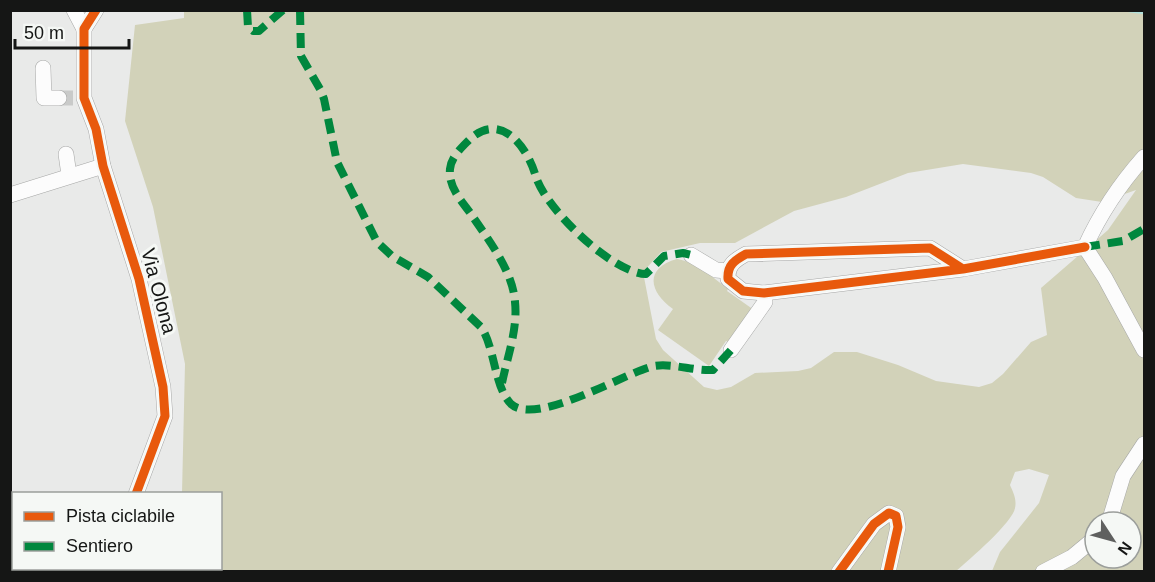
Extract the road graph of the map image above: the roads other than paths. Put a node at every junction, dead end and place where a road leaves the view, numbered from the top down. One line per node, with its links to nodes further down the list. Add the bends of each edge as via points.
1 (74, 10): 3 (street)
2 (96, 10): 3 (street)
3 (84, 29): 5 (street, Via Olona)
4 (43, 68): 5 (street, Via Olona, via 44,98)
5 (72, 98): 8 (street, Via Olona, via 96,129)
6 (66, 154): 9 (street)
7 (1144, 157): 11 (street, via 1095,225)
8 (103, 166): 9 (street); 19 (street, Via Olona, via 139,279 163,387 165,416)
9 (69, 175): 10 (street)
10 (10, 195)
11 (1085, 247): 13 (street); 17 (street)
12 (691, 255): 14 (street)
13 (963, 268): 14 (street, via 930,248 746,254 733,261); 15 (street)
14 (727, 272): 15 (street, via 728,279 743,291)
15 (764, 293): 16 (street, via 765,302)
16 (731, 350)
17 (1144, 350)
18 (1144, 444): 20 (street, via 1123,476)
19 (137, 492)
20 (1113, 510)
21 (1083, 548): 24 (street)
22 (839, 572): 23 (street, via 874,524 890,513 896,516 898,527)
23 (888, 572)
24 (1043, 572)

